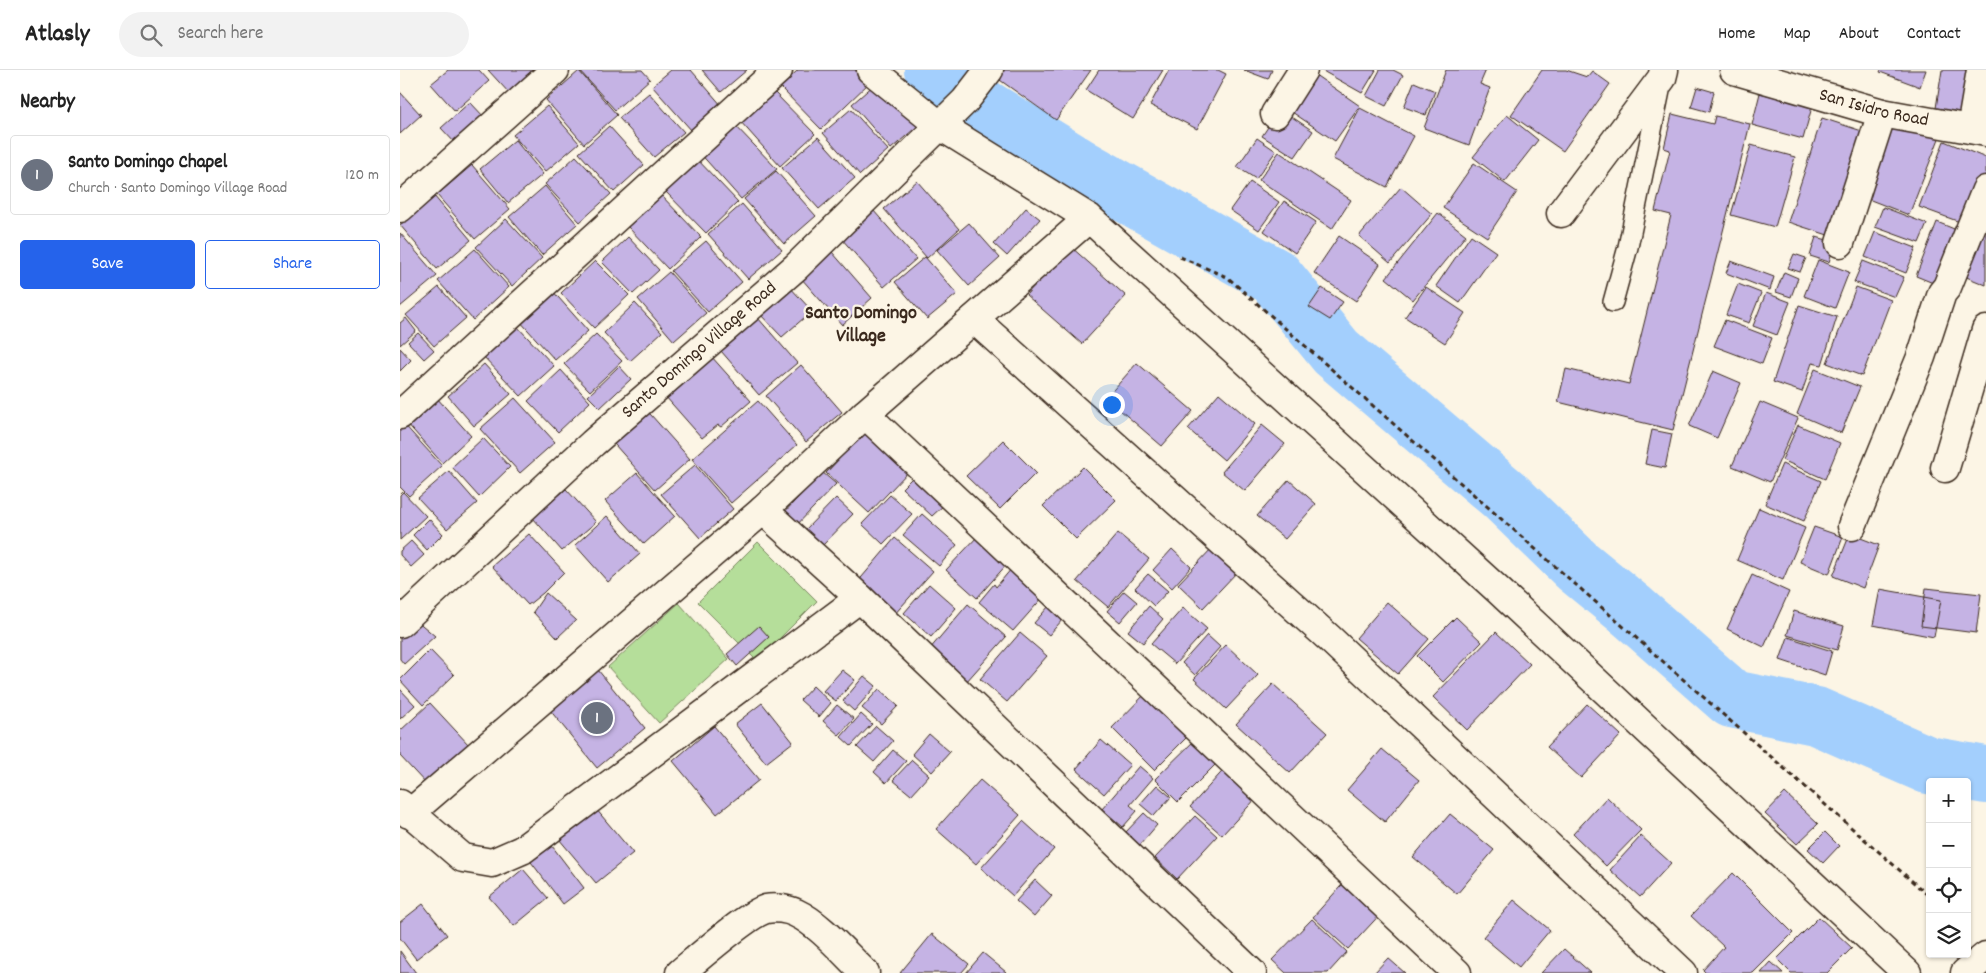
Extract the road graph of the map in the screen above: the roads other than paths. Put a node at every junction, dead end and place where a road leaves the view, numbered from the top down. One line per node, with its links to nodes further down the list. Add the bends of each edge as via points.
1 (555, 70): 14 (street)
2 (778, 70): 22 (street)
3 (872, 70): 11 (street)
4 (1303, 70): 10 (street)
5 (1734, 70): 9 (street, San Isidro Road)
6 (1981, 70): 12 (street)
7 (986, 73): 11 (street, Santo Domingo Village Road, via 965,101)
8 (1663, 74): 15 (street); 18 (lane, via 1628,247)
9 (1882, 113): 12 (street, San Isidro Road); 17 (street)
10 (1274, 114)
11 (939, 125): 16 (street); 27 (street, Santo Domingo Village Road, via 796,267 593,443)
12 (1979, 131)
13 (1986, 190): 25 (street, via 1942,293 1921,357)
14 (400, 208)
15 (1561, 213)
16 (1089, 218): 19 (street); 35 (street, via 1498,590)
17 (1840, 244)
18 (1613, 302)
19 (974, 319): 21 (street); 34 (street, via 1329,638)
20 (1986, 330): 23 (street)
21 (865, 414): 24 (street); 33 (street)
22 (400, 415)
23 (1945, 468)
24 (763, 510): 26 (street); 28 (street)
25 (1852, 526)
26 (860, 598): 28 (street, via 522,850 492,863 463,858); 32 (street)
27 (400, 622)
28 (404, 809)
29 (1986, 956): 36 (street)
30 (680, 973): 31 (street, via 751,917 766,909 795,912 808,920)
31 (866, 973)
32 (1252, 973)
33 (1457, 973)
34 (1683, 973)
35 (1907, 973)
36 (1965, 973)

